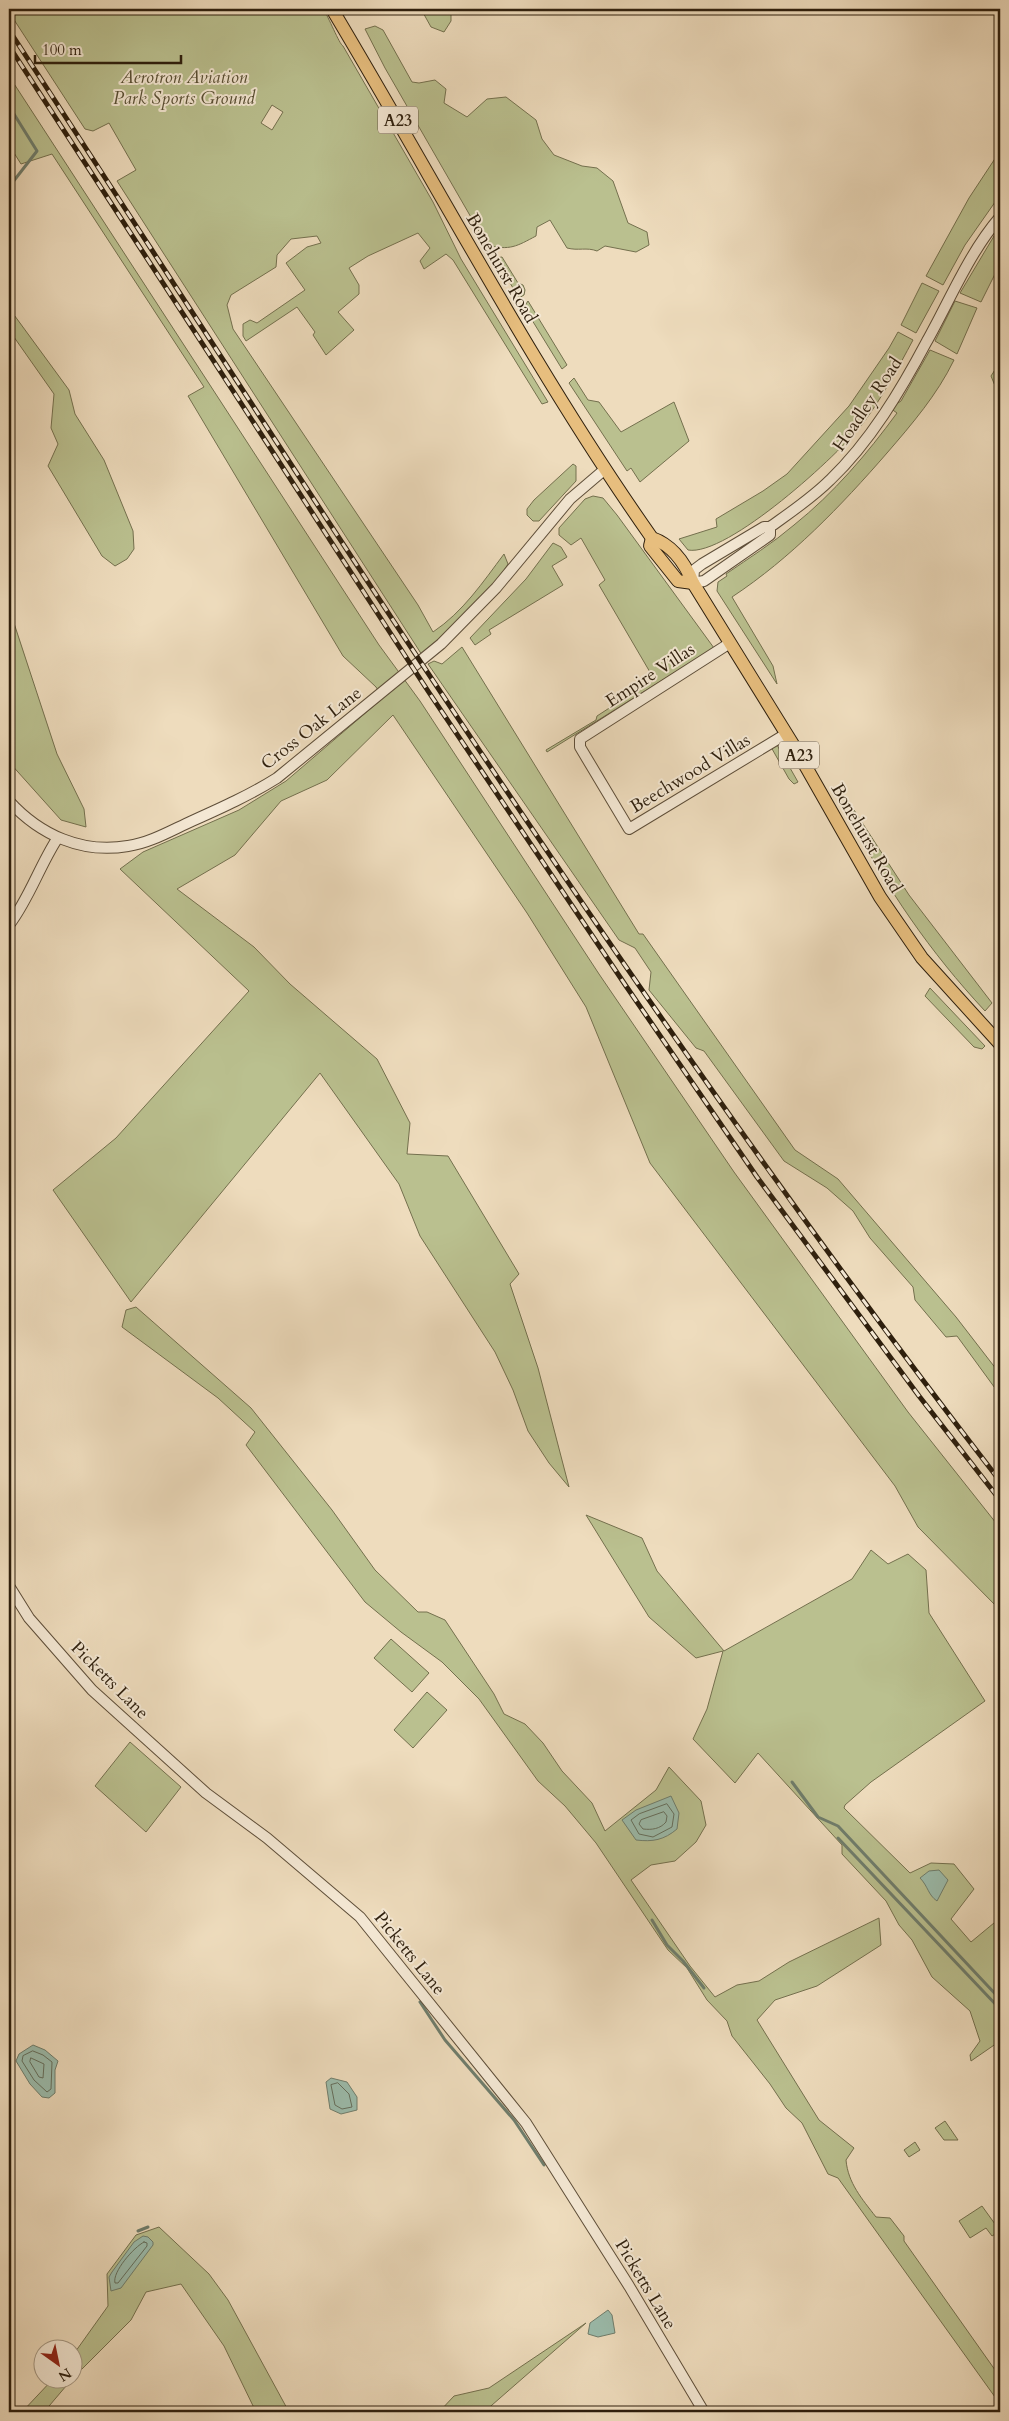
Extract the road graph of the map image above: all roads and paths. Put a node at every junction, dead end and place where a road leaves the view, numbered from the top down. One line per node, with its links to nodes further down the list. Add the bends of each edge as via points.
1 (332, 9): 3 (main road, Bonehurst Road / A23, via 380,86 476,259)
2 (1000, 217): 4 (street, Hoadley Road, via 967,267 898,393 867,438 825,485)
3 (604, 470): 5 (main road, Bonehurst Road / A23, via 652,538 664,542 686,567); 10 (street, Cross Oak Lane, via 570,499 496,588 453,633 277,778 231,803 135,845 90,847)
4 (770, 527): 5 (street, Hoadley Road, via 770,535 704,581); 5 (street, via 764,527 702,564 694,570)
5 (693, 582): 6 (main road, Bonehurst Road / A23)
6 (730, 642): 7 (main road, Bonehurst Road / A23); 8 (street, Empire Villas)
7 (786, 734): 8 (street, Beechwood Villas, via 628,829 580,747 580,739); 12 (main road, Bonehurst Road / A23, via 880,897 927,964)
8 (587, 735)
9 (9, 801): 10 (street, via 23,816)
10 (57, 839): 11 (street)
11 (9, 925)
12 (1000, 1044)
13 (9, 1586): 14 (street, Picketts Lane, via 29,1618 92,1690 206,1793 267,1838 360,1917 526,2123)
14 (704, 2412)

